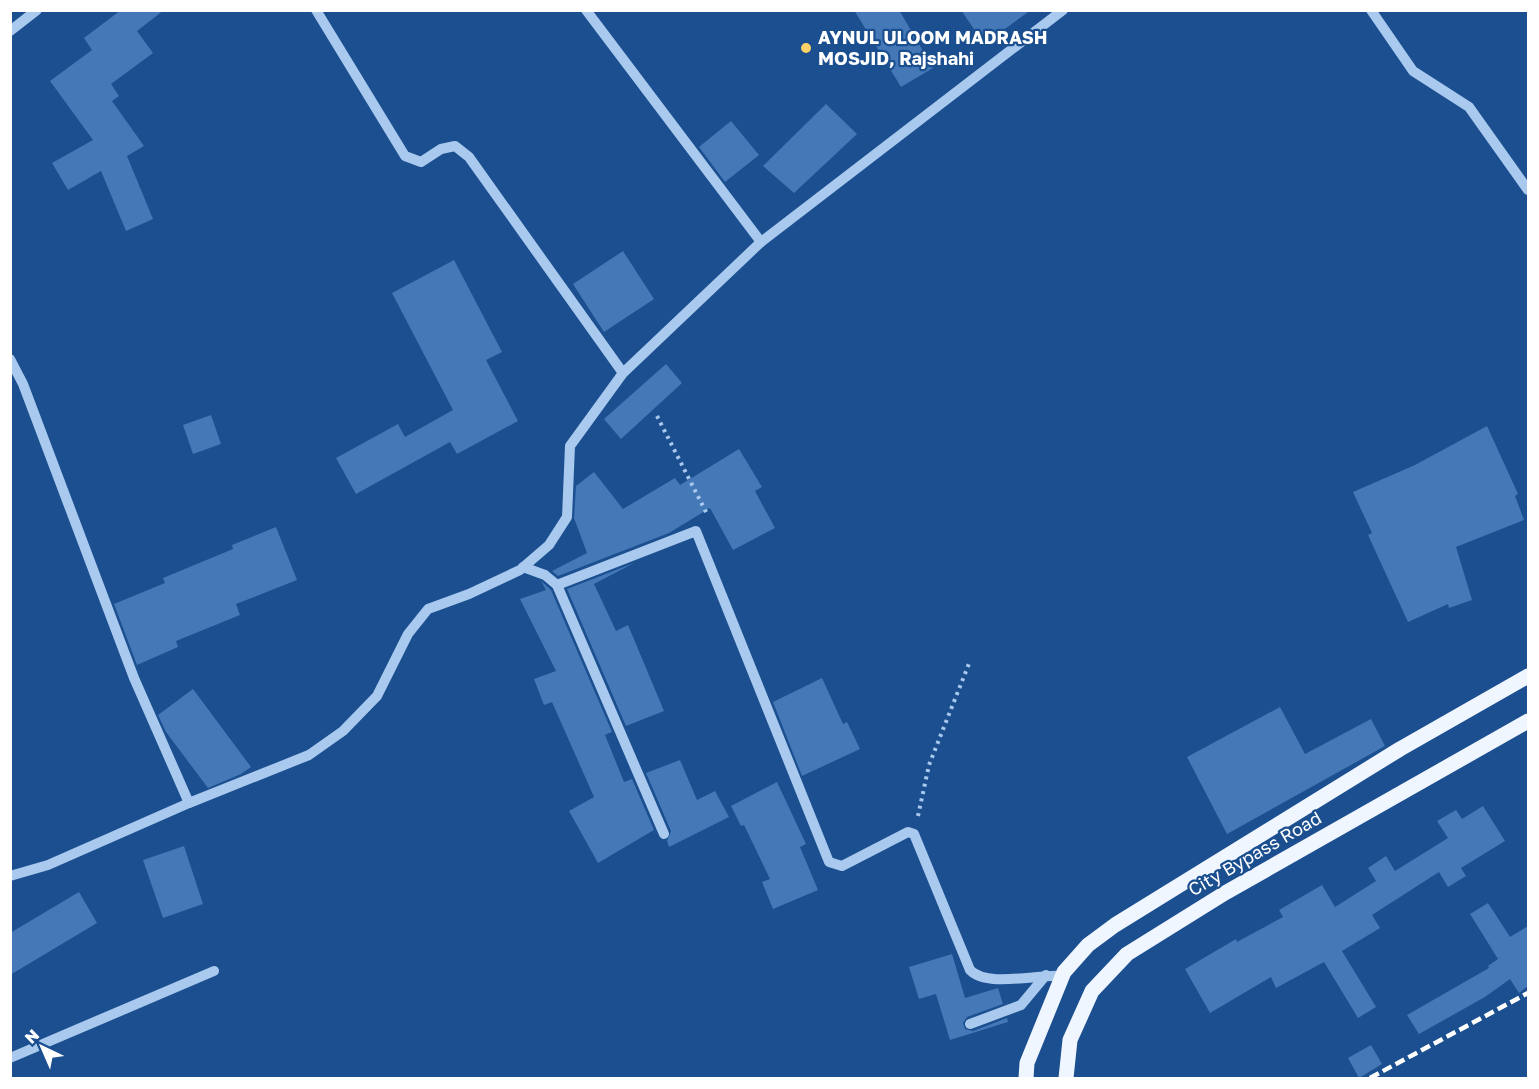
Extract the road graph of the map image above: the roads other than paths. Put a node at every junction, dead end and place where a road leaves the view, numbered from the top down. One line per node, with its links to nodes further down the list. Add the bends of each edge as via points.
1 (36, 10): 6 (street)
2 (316, 10): 10 (street, via 405,156 421,162 441,149 455,146 469,157)
3 (586, 10): 8 (street)
4 (1063, 10): 8 (street)
5 (1371, 10): 7 (street, via 1413,71 1469,107)
6 (10, 31)
7 (1528, 190)
8 (761, 242): 10 (street)
9 (10, 359): 15 (street, via 23,384 134,678)
10 (623, 373): 11 (street, via 570,446 567,517 549,545)
11 (523, 567): 12 (street, via 545,575); 15 (street, via 428,609 408,634 377,696 343,731 309,755)
12 (557, 585): 16 (street); 19 (street, via 696,531 829,862 842,866 908,832 914,834 969,970 975,976 990,979)
13 (1528, 676): 19 (main road, via 1401,749 1115,925)
14 (1528, 721): 23 (main road, City Bypass Road, via 1225,893 1127,954 1092,991 1070,1040)
15 (189, 803): 17 (street, via 48,865)
16 (664, 834)
17 (10, 876)
18 (214, 971): 21 (street)
19 (1054, 975): 20 (street, via 1021,1005); 22 (main road)
20 (970, 1024)
21 (10, 1058)
22 (1026, 1078)
23 (1066, 1078)

